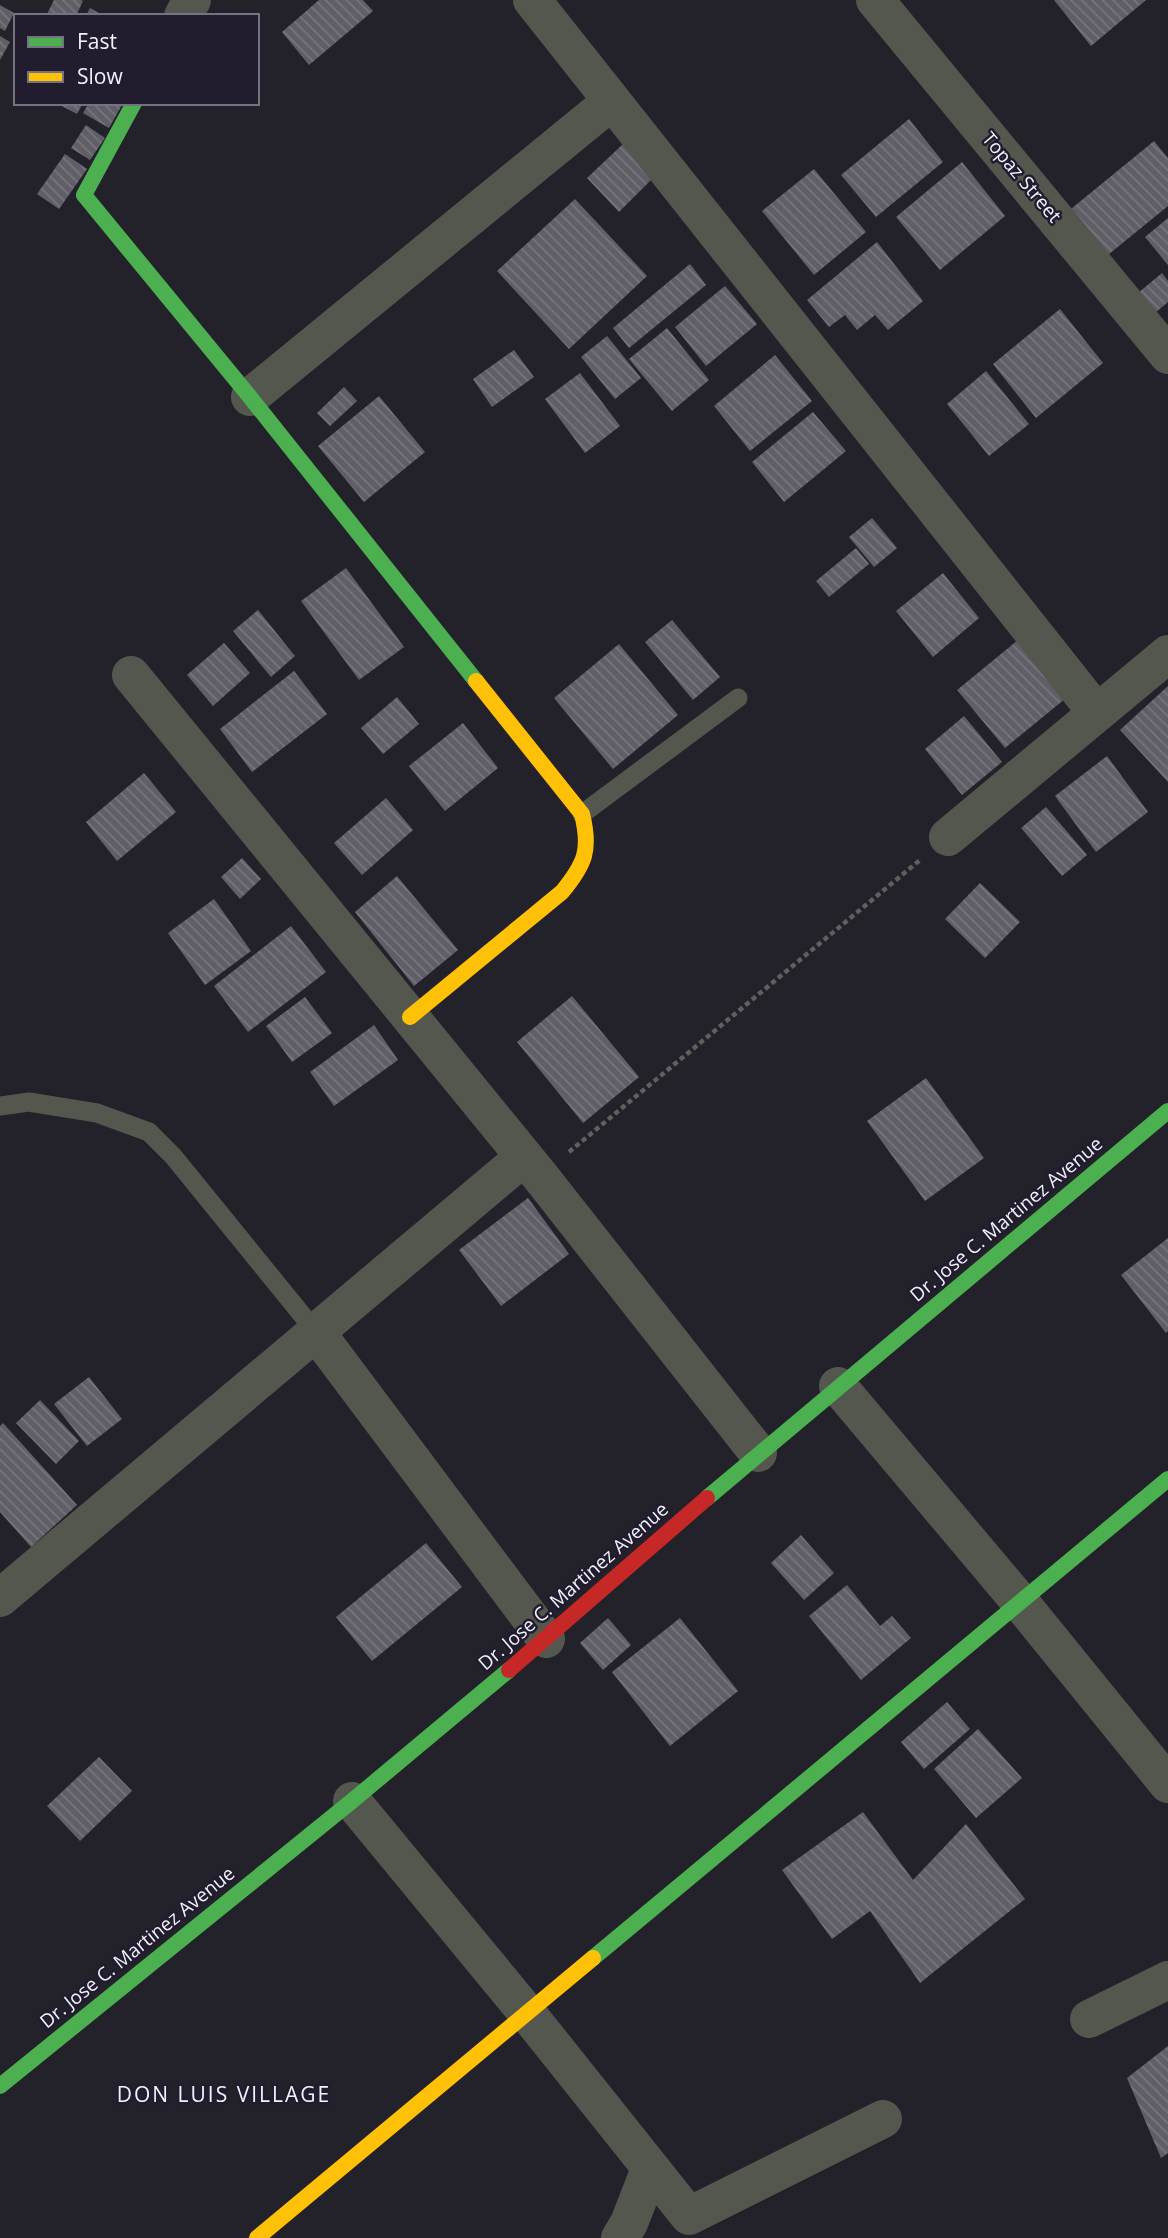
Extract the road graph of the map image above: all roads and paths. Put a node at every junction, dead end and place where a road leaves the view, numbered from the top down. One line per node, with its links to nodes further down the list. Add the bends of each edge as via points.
1 (532, 0): 3 (street)
2 (876, 0): 5 (street, Topaz Street)
3 (612, 101): 6 (street); 10 (street)
4 (133, 105): 6 (street, via 84,195)
5 (1168, 355)
6 (250, 397): 11 (street)
7 (1168, 654): 10 (street)
8 (131, 674): 13 (street)
9 (738, 698): 11 (lane)
10 (1097, 713): 12 (street)
11 (582, 814): 13 (street, via 588,850 580,870 562,892)
12 (948, 837): 16 (path)
13 (410, 1017): 16 (street)
14 (0, 1106): 17 (lane, via 29,1102 97,1112 149,1132)
15 (1168, 1111): 18 (street, Dr. Jose C. Martinez Avenue)
16 (532, 1167): 17 (street); 19 (street)
17 (316, 1332): 21 (street); 23 (street)
18 (838, 1386): 19 (street, Dr. Jose C. Martinez Avenue); 22 (street)
19 (758, 1453): 23 (street, Dr. Jose C. Martinez Avenue)
20 (1168, 1479): 22 (street)
21 (0, 1598)
22 (1020, 1602): 24 (street); 27 (street)
23 (546, 1639): 25 (street, Dr. Jose C. Martinez Avenue)
24 (1168, 1784)
25 (352, 1801): 27 (street); 29 (street, Dr. Jose C. Martinez Avenue)
26 (1168, 1980): 28 (street)
27 (527, 2013): 31 (street); 32 (street)
28 (1089, 2019)
29 (0, 2086)
30 (883, 2119): 31 (street, via 689,2216)
31 (650, 2169): 33 (street)
32 (257, 2238)
33 (620, 2238)

